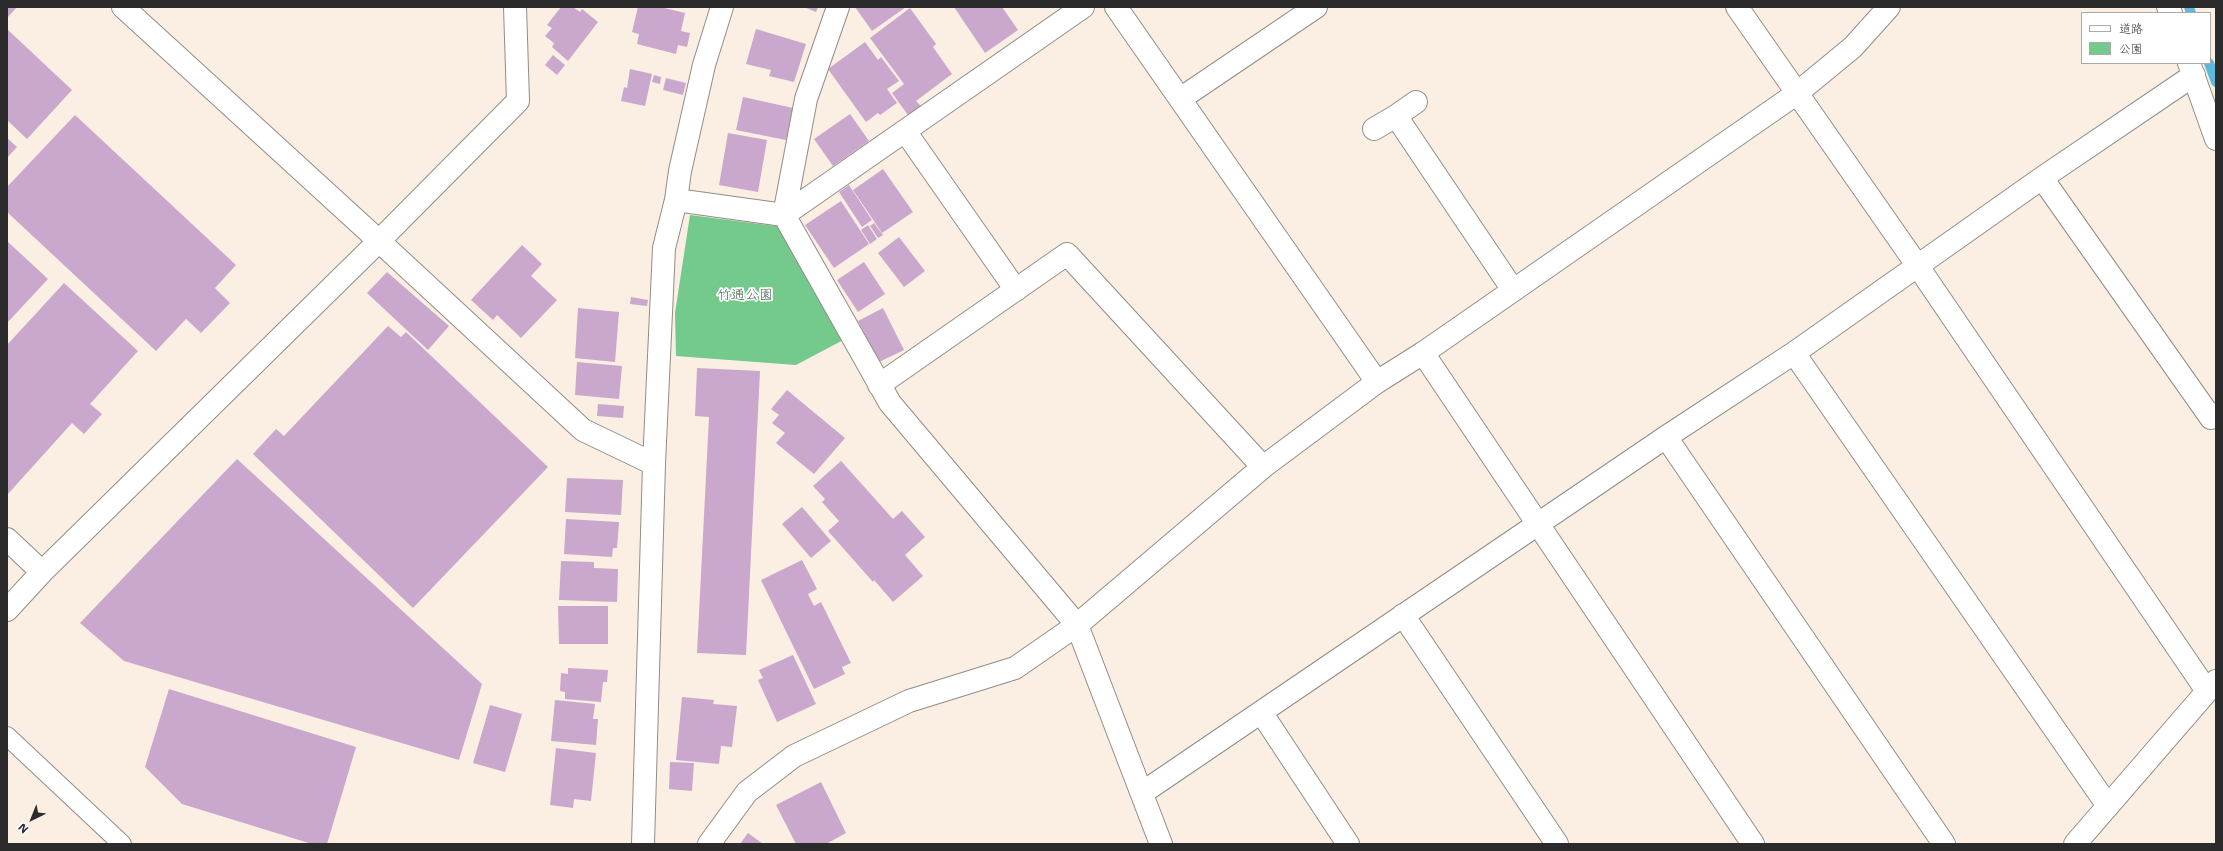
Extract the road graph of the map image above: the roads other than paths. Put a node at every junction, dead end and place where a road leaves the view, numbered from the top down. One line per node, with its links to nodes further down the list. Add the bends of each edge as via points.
1 (122, 7): 21 (street)
2 (515, 7): 21 (street, via 518,101)
3 (722, 7): 19 (street, via 704,65 680,170)
4 (838, 7): 20 (street, via 806,99)
5 (1083, 7): 16 (street)
6 (1116, 7): 12 (street)
7 (1316, 7): 12 (street)
8 (1737, 7): 11 (street)
9 (1889, 7): 11 (street, via 1853,47)
10 (2191, 69): 17 (street); 18 (street)
11 (1796, 94): 22 (street); 24 (street)
12 (1180, 100): 27 (street)
13 (1416, 102): 14 (street)
14 (1396, 116): 15 (street); 24 (street)
15 (1374, 129)
16 (905, 131): 20 (street); 23 (street)
17 (2216, 139)
18 (2042, 178): 22 (street); 29 (street, via 2211,418)
19 (676, 200): 20 (street); 31 (street, via 664,248)
20 (784, 215): 28 (street)
21 (378, 241): 31 (street, via 583,430); 35 (street)
22 (1917, 265): 26 (street); 39 (street)
23 (1016, 290): 28 (street); 32 (street, via 1067,254)
24 (1513, 290): 25 (street)
25 (1424, 353): 27 (street); 33 (street)
26 (1794, 353): 30 (street); 43 (street)
27 (1377, 382): 32 (street)
28 (879, 385): 38 (street, via 890,403)
29 (2216, 414)
30 (1666, 437): 33 (street); 51 (street)
31 (654, 464): 45 (street)
32 (1263, 467): 38 (street)
33 (1538, 525): 37 (street); 50 (street)
34 (7, 540): 35 (street)
35 (42, 572): 36 (street)
36 (7, 610)
37 (1403, 615): 40 (street); 49 (street)
38 (1077, 626): 42 (street); 46 (street, via 1016,668 909,702 794,756 747,792)
39 (2212, 686): 43 (street)
40 (1261, 712): 42 (street); 48 (street)
41 (7, 736): 44 (lane)
42 (1142, 793): 47 (street)
43 (2108, 806): 52 (street)
44 (122, 844)
45 (643, 844)
46 (709, 844)
47 (1161, 844)
48 (1348, 844)
49 (1557, 844)
50 (1753, 844)
51 (1944, 844)
52 (2075, 844)

